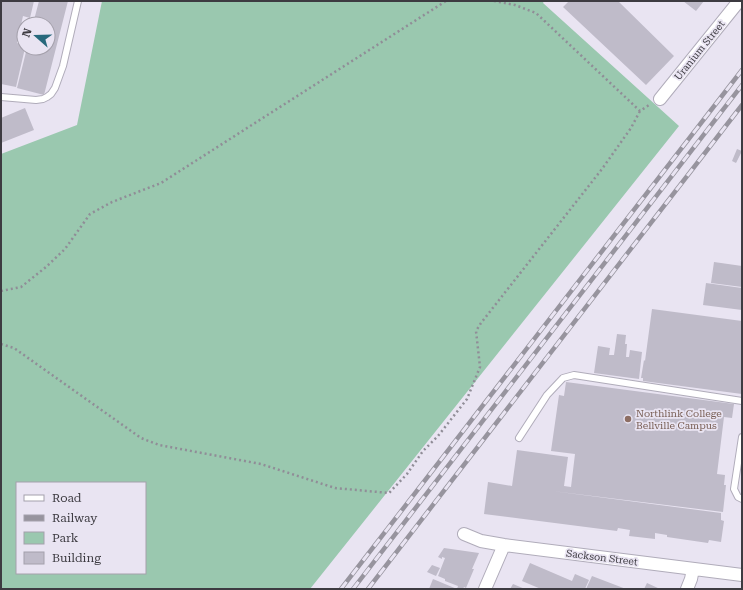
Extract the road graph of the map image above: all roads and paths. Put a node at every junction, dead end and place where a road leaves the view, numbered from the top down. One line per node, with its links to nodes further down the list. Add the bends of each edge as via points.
1 (78, 1): 5 (lane, via 63,66 51,94 36,100)
2 (446, 1): 8 (path, via 161,183 112,202 90,214 65,248 46,267 21,287)
3 (494, 1): 7 (path, via 536,13)
4 (739, 1): 6 (street, Uranium Street)
5 (1, 97)
6 (660, 99): 7 (path)
7 (640, 111): 9 (path, via 602,169 481,323 476,331 480,367 468,399 389,493 335,488 261,464 159,445 141,438 14,348)
8 (1, 291)
9 (1, 344)
10 (742, 401): 12 (lane, via 574,375 563,378 547,395)
11 (742, 437): 13 (lane, via 734,489)
12 (519, 438)
13 (742, 499)
14 (464, 534): 15 (street, Sackson Street)
15 (504, 545): 16 (street, Sackson Street); 18 (street)
16 (694, 569): 17 (street, Sackson Street); 19 (street)
17 (742, 575)
18 (485, 589)
19 (687, 589)

